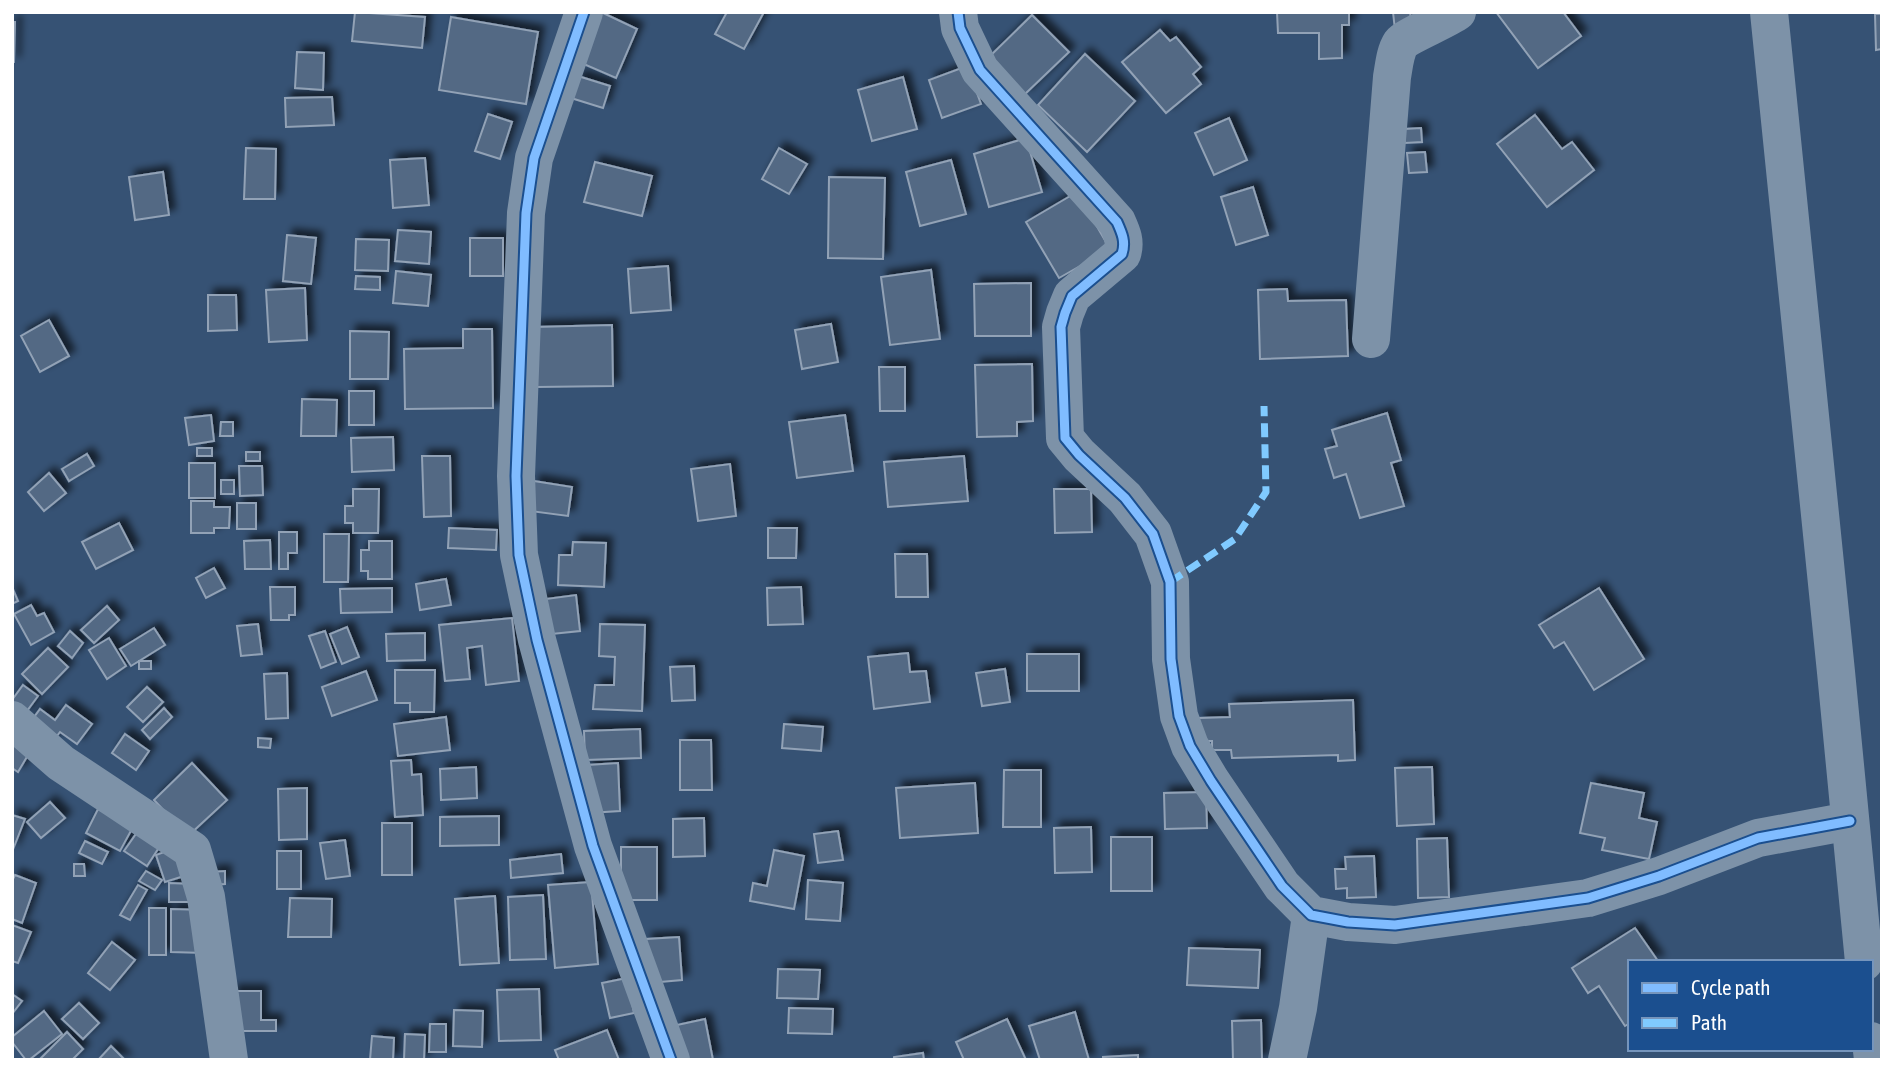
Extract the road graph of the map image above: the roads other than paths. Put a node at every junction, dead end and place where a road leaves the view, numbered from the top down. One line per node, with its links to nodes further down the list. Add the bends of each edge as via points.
1 (584, 12): 12 (street, via 529,181 516,476 519,555 537,640 593,846)
2 (958, 12): 9 (street, via 960,28 979,70 1123,234 1122,254 1072,296 1061,327 1065,438 1125,498 1153,534 1170,582 1171,659 1179,716 1190,746 1282,886)
3 (1457, 12): 5 (street, via 1405,38 1396,58)
4 (1769, 12): 7 (street)
5 (1371, 339)
6 (12, 720): 11 (street, via 61,763 192,850 206,897)
7 (1850, 821): 8 (street); 9 (street, via 1758,838 1588,898 1395,925)
8 (1868, 861): 10 (street)
9 (1311, 915): 13 (street)
10 (1864, 960)
11 (229, 1060)
12 (671, 1060)
13 (1287, 1060)

